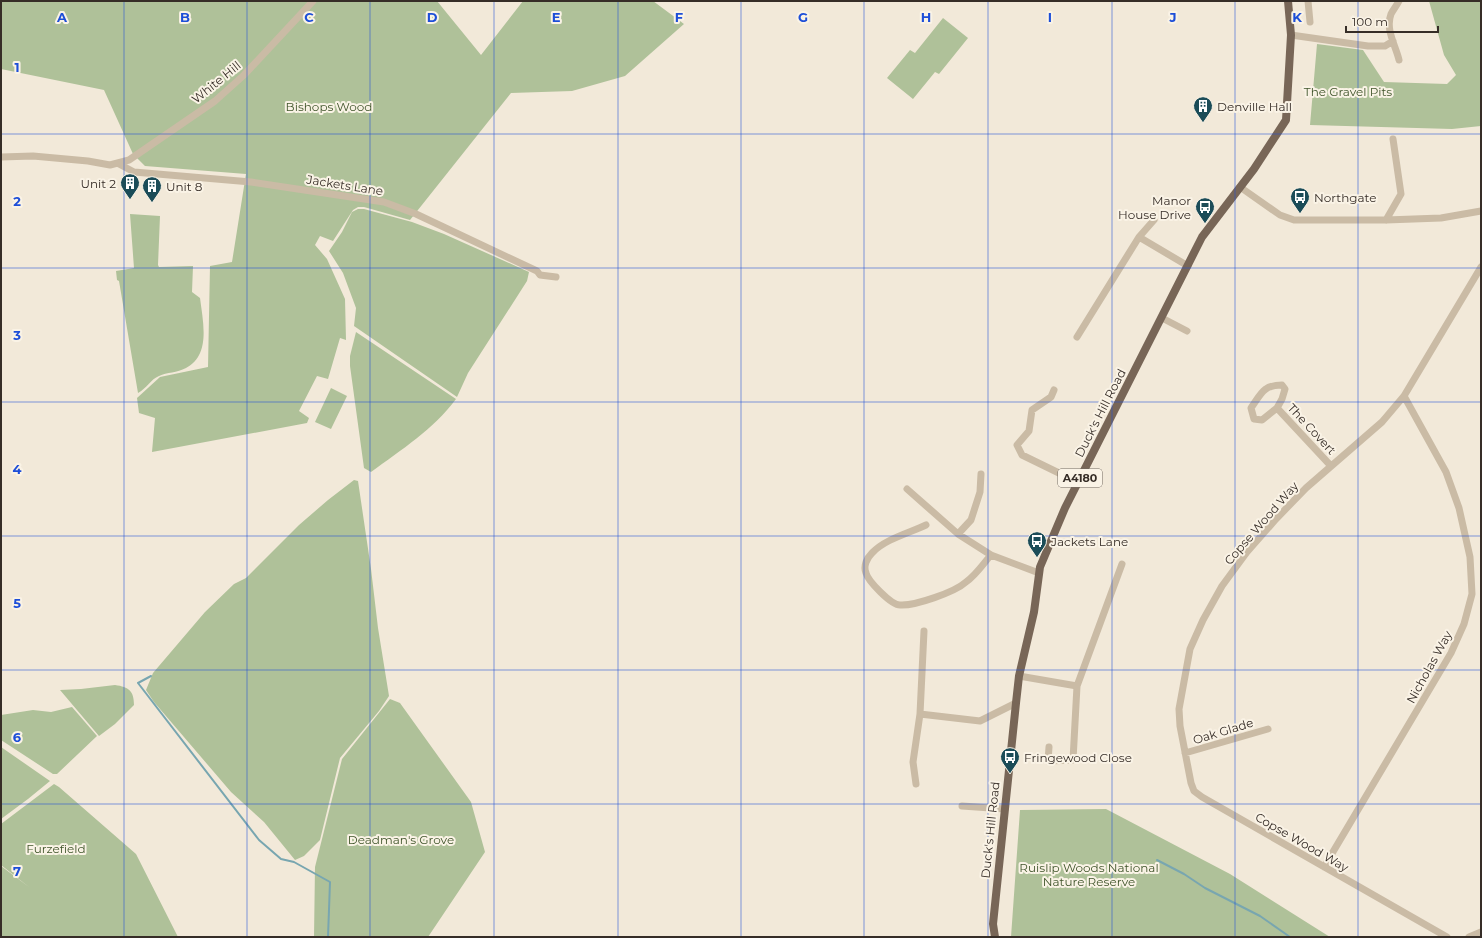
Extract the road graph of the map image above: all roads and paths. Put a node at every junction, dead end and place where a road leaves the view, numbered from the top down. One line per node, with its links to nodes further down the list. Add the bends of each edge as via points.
1 (313, 1): 11 (street, White Hill, via 244,75 215,101 137,156)
2 (1288, 1): 6 (main road, Duck's Hill Road / A4180)
3 (1308, 1): 5 (street)
4 (1399, 1): 7 (street, via 1391,15 1390,36)
5 (1310, 22)
6 (1291, 35): 7 (street, via 1368,46 1385,46); 12 (main road, Duck's Hill Road / A4180, via 1286,120)
7 (1393, 41): 8 (street)
8 (1399, 60)
9 (1393, 139): 15 (street, via 1401,194)
10 (1, 158): 11 (street, via 34,156)
11 (119, 164): 19 (street, Jackets Lane, via 134,172 250,182 384,202 416,214 537,271 540,275)
12 (1240, 187): 15 (street, via 1280,215 1294,220); 17 (main road, Duck's Hill Road / A4180, via 1202,237)
13 (1481, 211): 15 (street, via 1441,218)
14 (1154, 220): 16 (street)
15 (1386, 220)
16 (1138, 237): 17 (street); 22 (street)
17 (1188, 266): 20 (main road, Duck's Hill Road / A4180)
18 (1481, 267): 24 (street, Copse Wood Way)
19 (556, 277)
20 (1162, 318): 21 (street); 28 (main road, Duck's Hill Road / A4180)
21 (1187, 330)
22 (1077, 337)
23 (1054, 390): 28 (street, via 1051,397 1032,410 1030,431 1017,445 1022,455 1061,474)
24 (1404, 396): 26 (street, Copse Wood Way, via 1382,422); 46 (street, Nicholas Way, via 1446,472 1459,508 1470,557 1472,594 1464,624 1451,653)
25 (1277, 408): 25 (street, The Covert, via 1285,389 1282,385 1264,389 1251,408 1254,419 1262,420); 26 (street, The Covert)
26 (1331, 466): 42 (street, Copse Wood Way, via 1306,488 1247,552 1222,586 1203,620 1190,649 1178,709)
27 (981, 474): 31 (street, via 980,492 971,520)
28 (1076, 485): 34 (main road, Duck's Hill Road / A4180)
29 (907, 489): 31 (street)
30 (926, 525): 32 (street, via 872,552 865,565 868,578 895,604 913,603 951,592 967,582)
31 (958, 534): 32 (street)
32 (991, 555): 34 (street)
33 (1122, 564): 37 (street)
34 (1039, 573): 36 (main road, Duck's Hill Road / A4180, via 1034,612)
35 (924, 631): 39 (street)
36 (1019, 676): 37 (street); 38 (main road, Duck's Hill Road / A4180)
37 (1077, 686): 41 (street, via 1073,760 1048,761)
38 (1016, 703): 39 (street, via 980,721); 45 (main road, Duck's Hill Road / A4180)
39 (920, 714): 43 (street, via 913,762)
40 (1268, 729): 42 (street, Oak Glade)
41 (1049, 747)
42 (1185, 754): 46 (street, Copse Wood Way, via 1194,791)
43 (916, 784)
44 (962, 806): 45 (street)
45 (1005, 809): 48 (main road, Duck's Hill Road / A4180, via 993,924)
46 (1324, 867): 49 (street, Copse Wood Way)
47 (1481, 932): 50 (street)
48 (994, 937)
49 (1447, 937)
50 (1468, 937)

